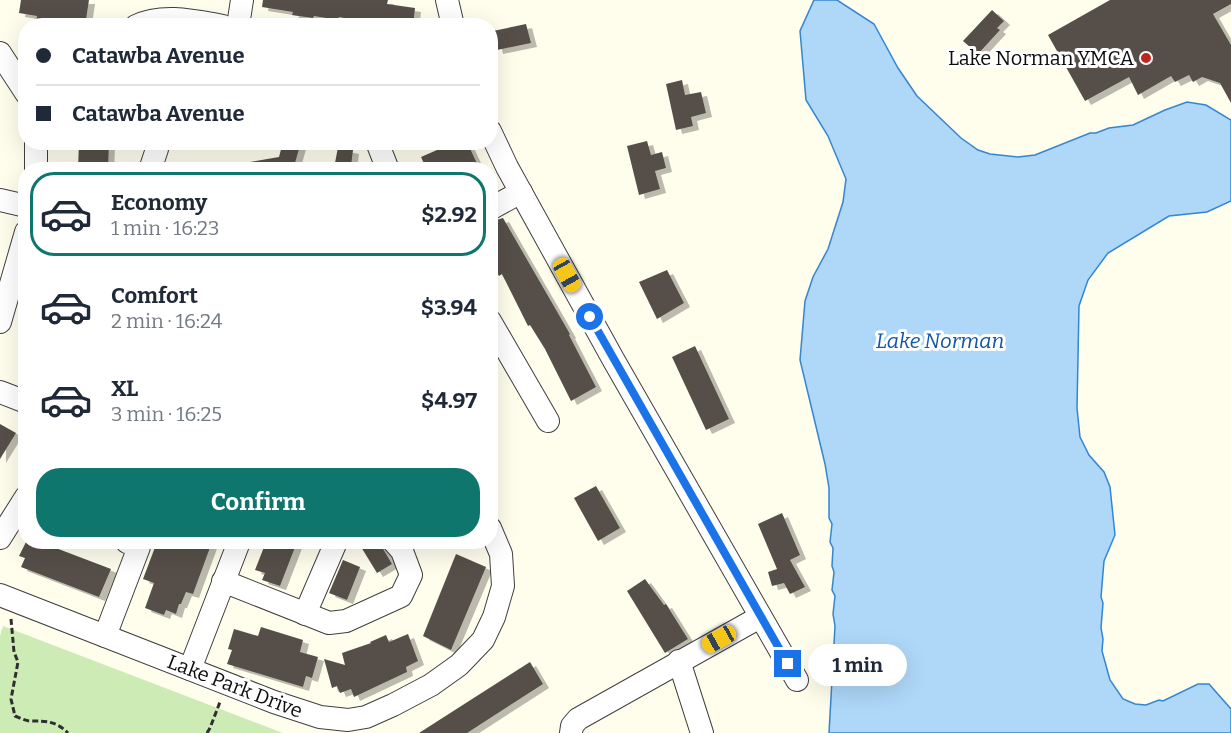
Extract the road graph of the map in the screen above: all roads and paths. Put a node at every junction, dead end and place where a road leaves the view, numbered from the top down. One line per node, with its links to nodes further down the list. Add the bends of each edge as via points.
1 (242, 0): 3 (street)
2 (447, 0): 4 (street)
3 (239, 18)
4 (451, 18)
5 (0, 53): 6 (street)
6 (18, 77)
7 (498, 148): 8 (street)
8 (521, 192): 11 (street); 29 (street)
9 (0, 200): 10 (street)
10 (18, 204)
11 (498, 205)
12 (18, 257): 13 (street)
13 (2, 308)
14 (498, 335): 17 (street)
15 (0, 392): 16 (street)
16 (18, 399)
17 (548, 421)
18 (18, 510): 19 (street)
19 (0, 538)
20 (498, 547): 32 (street, Lake Park Drive, via 503,586 483,639 459,665 431,685 366,717 320,717)
21 (138, 549): 30 (street)
22 (236, 549): 25 (street)
23 (333, 549): 27 (street)
24 (400, 549): 27 (street, via 411,575 401,596 346,621 329,623)
25 (223, 581): 27 (street); 32 (street)
26 (0, 595): 30 (street, Lake Park Drive)
27 (305, 614)
28 (11, 616): 35 (path, via 18,662 12,699 15,716 56,724)
29 (760, 617): 31 (street); 33 (street)
30 (105, 636): 32 (street, Lake Park Drive)
31 (679, 661): 37 (street, via 578,719); 38 (street)
32 (190, 669)
33 (797, 680)
34 (218, 707): 36 (path)
35 (68, 733)
36 (207, 733)
37 (571, 733)
38 (702, 733)

